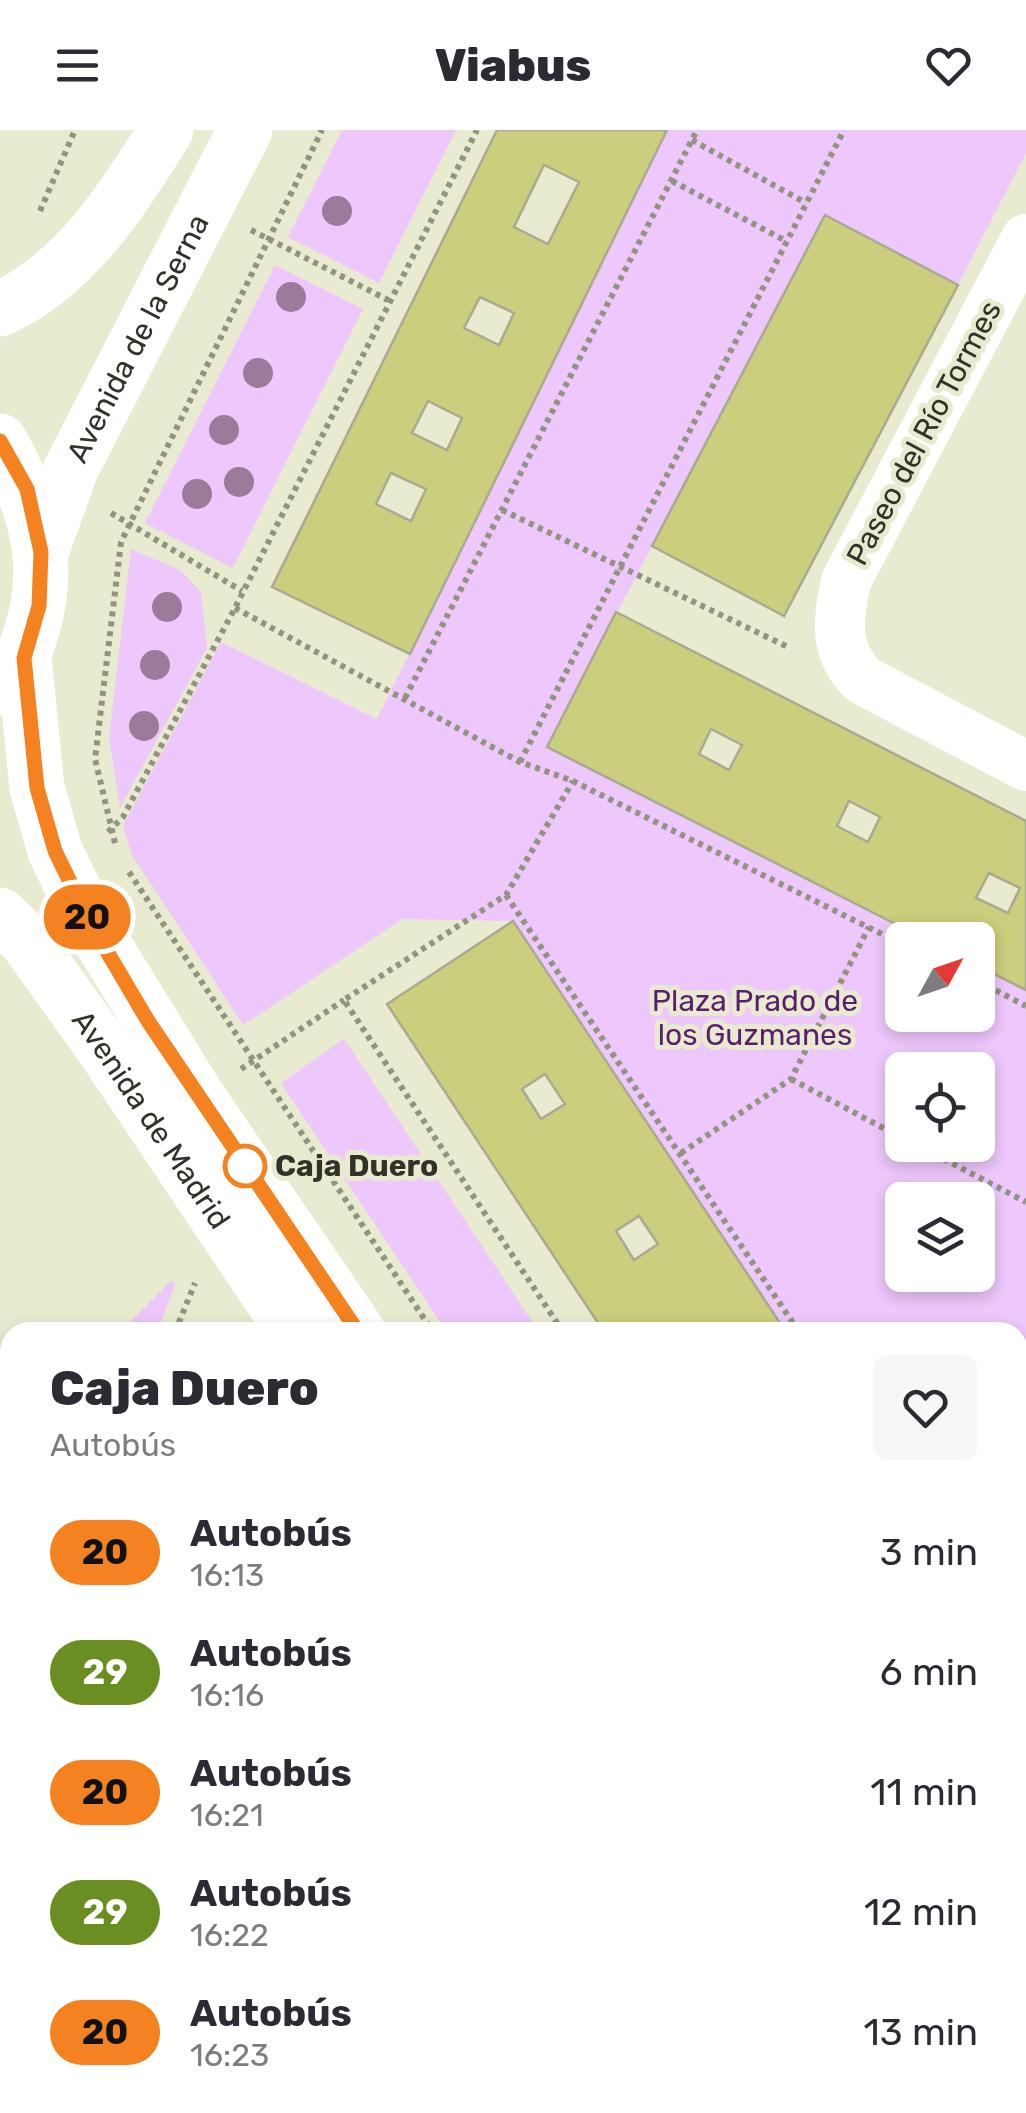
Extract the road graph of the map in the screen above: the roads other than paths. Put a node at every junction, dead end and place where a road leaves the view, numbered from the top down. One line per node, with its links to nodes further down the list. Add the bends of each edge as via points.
1 (166, 130): 4 (main road, via 126,196 85,243)
2 (244, 130): 6 (main road, Avenida de la Serna, via 71,470)
3 (1026, 239): 8 (street, Paseo del Río Tormes, via 846,581 839,642 849,666 886,695)
4 (0, 310)
5 (0, 441): 6 (main road, via 27,489)
6 (41, 552): 7 (main road, via 39,606)
7 (12, 678): 11 (main road, Avenida de Madrid, via 55,851 89,921)
8 (1026, 766)
9 (0, 915): 10 (main road, Avenida de Madrid, via 26,940 104,1050)
10 (287, 1322)
11 (351, 1322)

